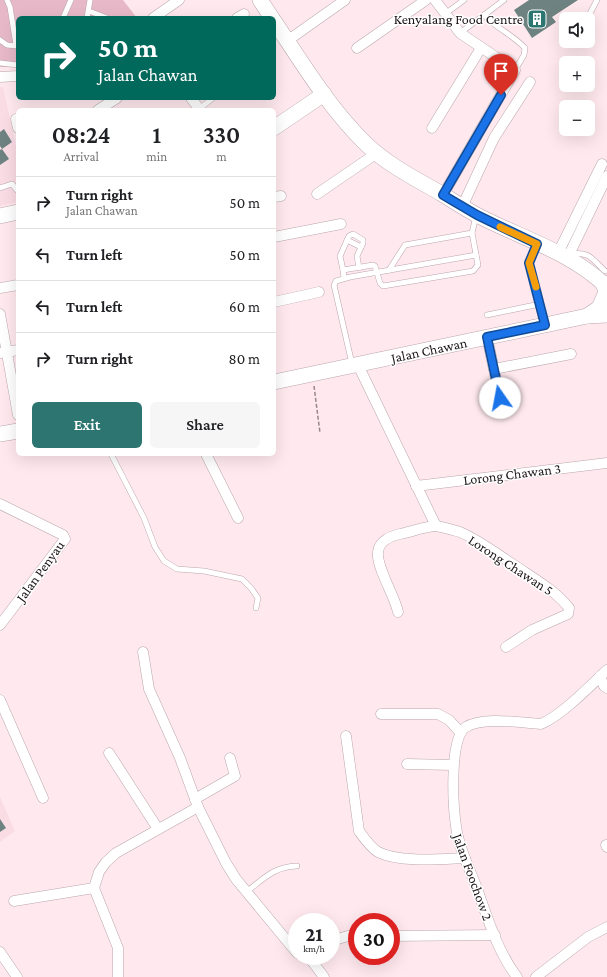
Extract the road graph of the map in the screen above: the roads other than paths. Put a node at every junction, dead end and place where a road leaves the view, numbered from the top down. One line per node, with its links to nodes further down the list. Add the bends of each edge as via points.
1 (7, 0): 24 (lane)
2 (71, 0): 16 (lane)
3 (90, 0): 12 (lane)
4 (179, 0): 19 (street)
5 (260, 0): 20 (street)
6 (345, 0): 25 (street)
7 (426, 0): 27 (street)
8 (435, 0): 14 (street)
9 (464, 0): 14 (lane)
10 (504, 0): 15 (lane)
11 (597, 0): 13 (lane)
12 (89, 12): 17 (lane); 18 (lane)
13 (591, 12)
14 (445, 14): 22 (street)
15 (484, 15): 22 (lane); 31 (lane, via 525,48)
16 (65, 16)
17 (88, 16)
18 (101, 16)
19 (156, 16)
20 (271, 16)
21 (276, 24): 25 (street)
22 (460, 33): 28 (street)
23 (0, 40): 26 (lane, via 7,45)
24 (16, 40)
25 (287, 41): 35 (street)
26 (16, 45)
27 (357, 48)
28 (481, 48): 31 (street); 41 (street)
29 (0, 63): 30 (lane)
30 (16, 64)
31 (515, 70): 48 (street)
32 (16, 76): 33 (street)
33 (0, 77)
34 (530, 82): 49 (street, via 494,138)
35 (324, 94): 40 (street); 42 (street, via 336,112)
36 (114, 100): 38 (street)
37 (210, 100): 39 (lane)
38 (101, 108)
39 (200, 108)
40 (276, 127)
41 (432, 128)
42 (377, 153): 47 (street); 48 (street)
43 (602, 164): 58 (street)
44 (607, 176): 58 (street)
45 (0, 188): 46 (lane, via 12,184)
46 (16, 189)
47 (317, 194)
48 (443, 195): 49 (street)
49 (462, 207): 51 (street)
50 (16, 212): 52 (street)
51 (477, 215): 54 (lane); 56 (street)
52 (0, 216)
53 (341, 224): 55 (street)
54 (472, 233): 57 (lane); 61 (lane, via 405,245)
55 (276, 237)
56 (537, 244): 58 (street); 69 (lane, via 529,263)
57 (476, 255): 61 (lane); 62 (lane, via 477,269 466,272 383,286)
58 (566, 255): 64 (street)
59 (359, 268): 60 (lane); 60 (lane, via 357,256 361,247 347,240 340,256); 62 (lane, via 375,266)
60 (343, 270): 63 (lane)
61 (389, 270): 62 (lane)
62 (377, 273): 63 (lane)
63 (344, 278): 79 (lane, via 336,281 334,285)
64 (605, 280): 73 (street, via 606,292 599,308)
65 (16, 285): 66 (street)
66 (0, 288)
67 (319, 292): 68 (street)
68 (276, 302)
69 (540, 304): 71 (lane); 74 (lane)
70 (0, 314): 77 (street)
71 (486, 315)
72 (607, 315): 73 (street, Jalan Chawan)
73 (587, 316): 74 (street, Jalan Chawan)
74 (545, 325): 75 (street, Jalan Chawan)
75 (487, 337): 79 (street, Jalan Chawan); 80 (street)
76 (16, 350): 77 (street)
77 (4, 352): 82 (street)
78 (571, 354): 80 (street)
79 (355, 365): 81 (street, Jalan Chawan); 89 (street)
80 (494, 369): 83 (street)
81 (276, 382)
82 (16, 406)
83 (503, 412)
84 (16, 431): 85 (street)
85 (0, 434)
86 (112, 456): 93 (lane, via 164,561 177,569 204,571 242,579 258,598)
87 (207, 456): 91 (street)
88 (607, 463): 89 (street, Lorong Chawan 3)
89 (416, 486): 92 (street)
90 (0, 504): 95 (street, Jalan Penyau, via 63,535 65,539)
91 (238, 518)
92 (436, 526): 94 (street, Lorong Chawan 5, via 397,535 381,544 378,552 381,569); 96 (street, Lorong Chawan 5, via 460,532 488,548 562,599 569,608 568,614 532,630)
93 (256, 608)
94 (398, 612)
95 (0, 625)
96 (506, 647)
97 (142, 652): 109 (street, via 149,689 180,758)
98 (604, 673): 99 (street, via 604,686); 102 (street, via 557,714 541,724 490,721)
99 (607, 688)
100 (0, 700): 108 (street)
101 (381, 714): 102 (street, via 438,714)
102 (464, 729): 107 (street, Jalan Foochow 2)
103 (346, 736): 111 (street, via 359,831 366,841 377,851 390,856 426,859)
104 (110, 753): 110 (street)
105 (230, 758): 109 (street, via 235,776)
106 (407, 764): 107 (street)
107 (453, 765): 111 (street, Jalan Foochow 2, via 456,826)
108 (43, 798)
109 (196, 803): 110 (street); 114 (street, via 226,863)
110 (158, 829): 113 (street, via 116,853 106,862 98,872)
111 (465, 858): 118 (street, Jalan Foochow 2)
112 (297, 866): 114 (lane, via 276,870)
113 (94, 888): 115 (street); 123 (street, via 118,948)
114 (246, 892): 119 (street)
115 (14, 901)
116 (607, 927): 126 (street, via 588,937)
117 (400, 936): 118 (street)
118 (495, 936): 125 (street, Jalan Foochow 2, via 504,958)
119 (288, 942)
120 (0, 952): 122 (street)
121 (315, 965): 124 (street)
122 (17, 977)
123 (118, 977)
124 (324, 977)
125 (517, 977)
126 (536, 977)

